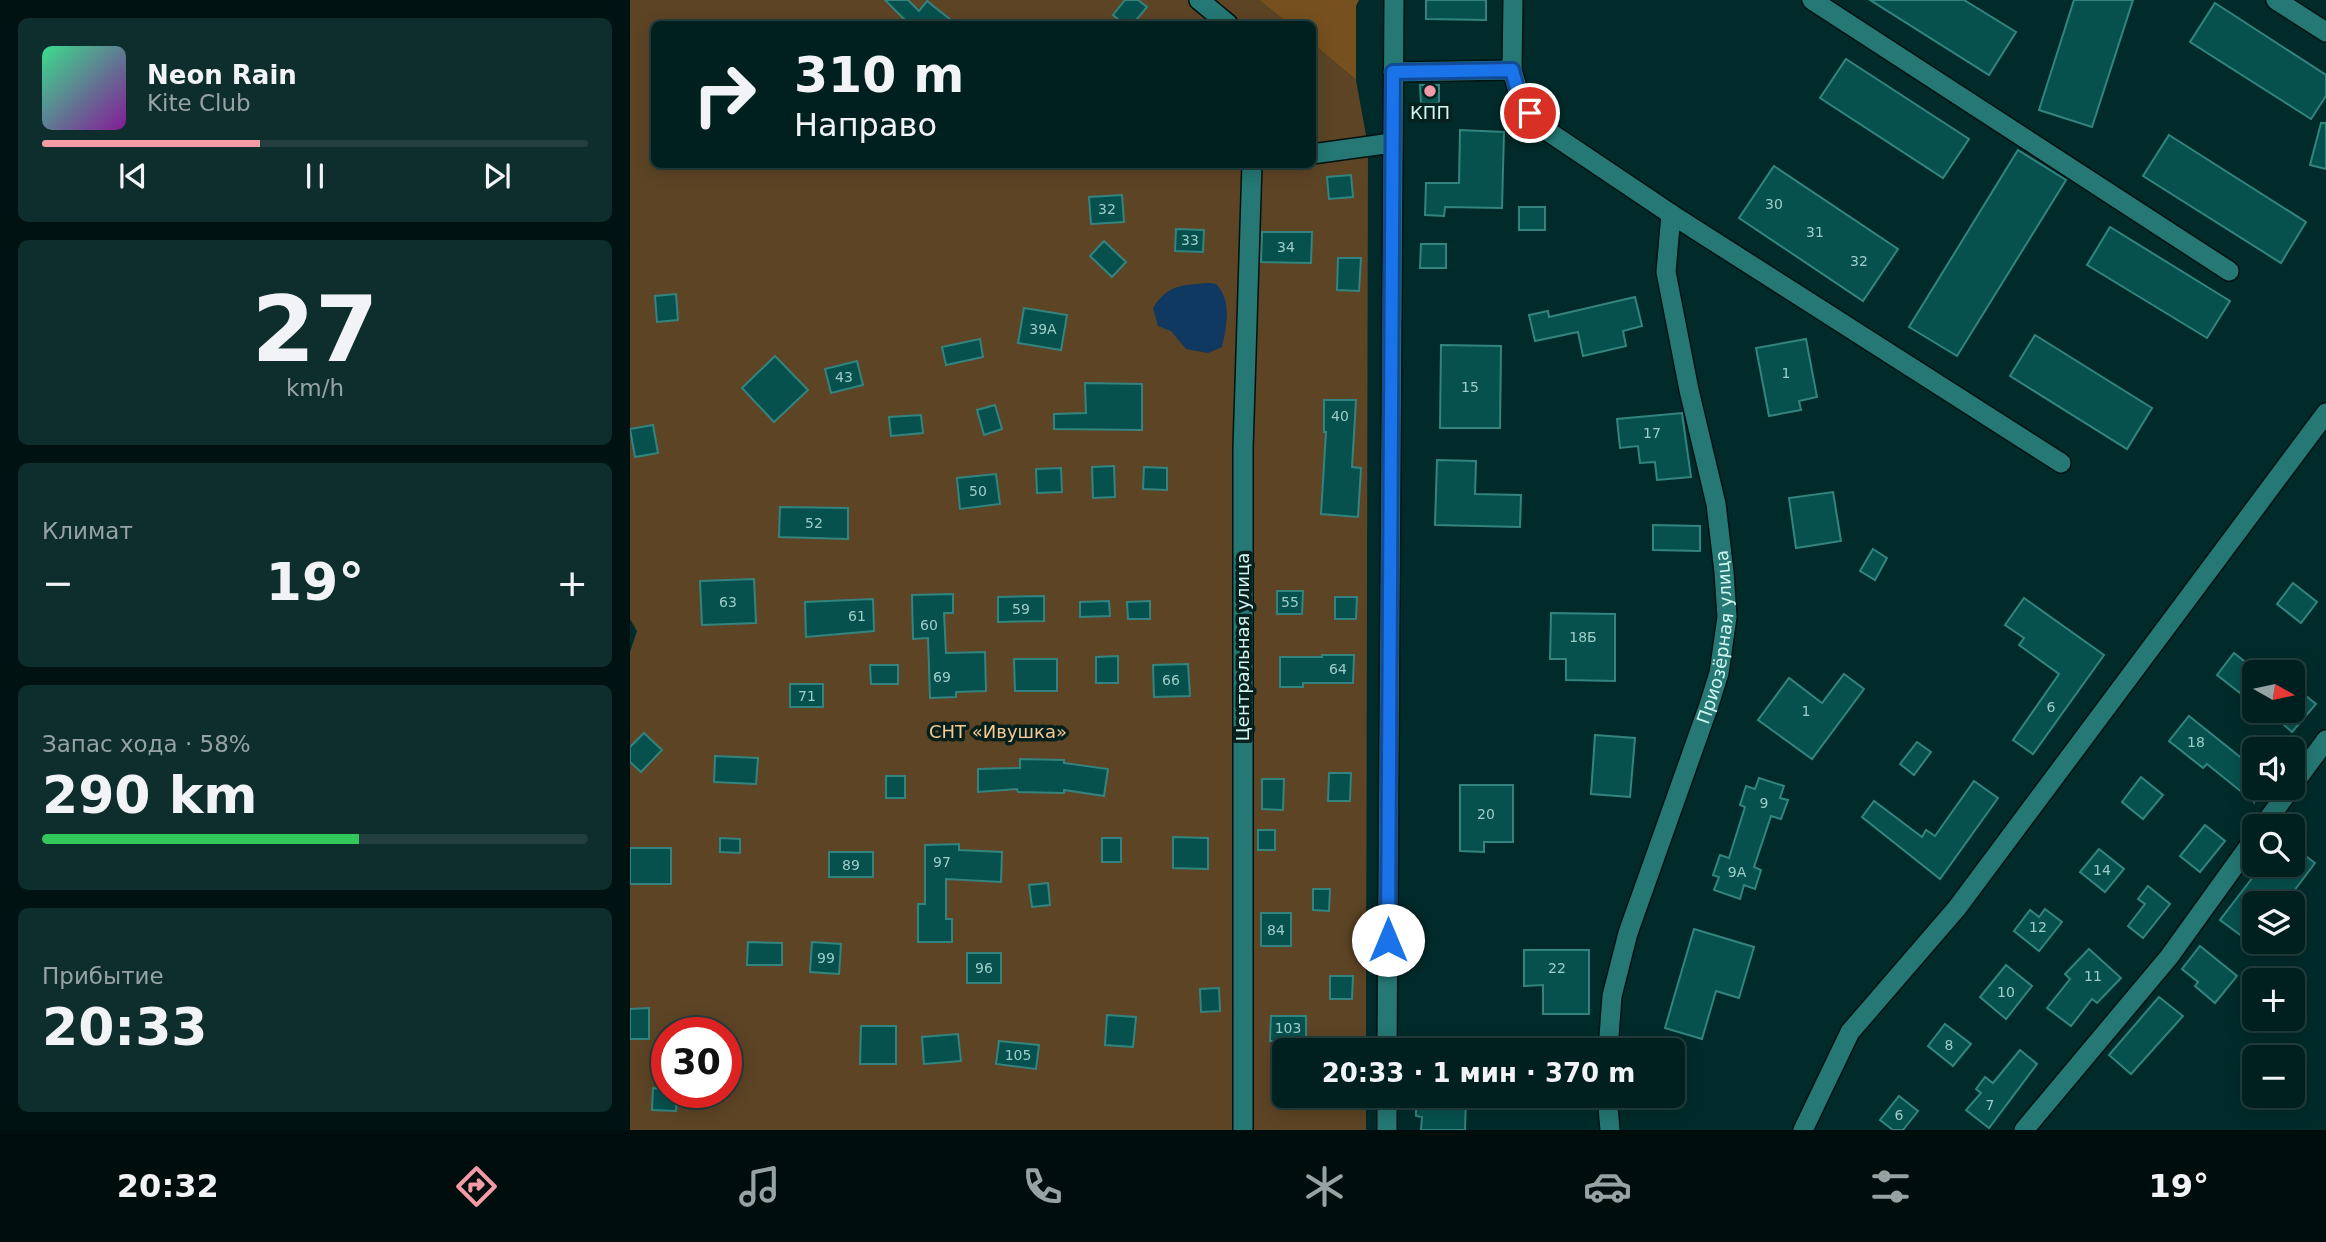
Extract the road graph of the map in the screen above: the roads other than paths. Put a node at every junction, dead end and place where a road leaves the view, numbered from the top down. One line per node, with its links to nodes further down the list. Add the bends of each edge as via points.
1 (1199, 0): 6 (street)
2 (1394, 0): 9 (street)
3 (1513, 0): 8 (street)
4 (1812, 0): 14 (street)
5 (2276, 0): 7 (street)
6 (1224, 21)
7 (2326, 32)
8 (1512, 70): 9 (street); 13 (street, via 1520,99 1540,126)
9 (1393, 72): 10 (street)
10 (1392, 143): 11 (street); 20 (street)
11 (1316, 153)
12 (1252, 168): 24 (street, Центральная улица, via 1243,449)
13 (1671, 214): 16 (street); 21 (street, Приозёрная улица, via 1666,272 1716,504 1727,617 1719,673 1628,933 1612,996)
14 (2229, 271)
15 (2326, 413): 27 (street, via 1957,908 1850,1032)
16 (2061, 463)
17 (2326, 740): 18 (street)
18 (2305, 769)
19 (2242, 856): 28 (street, via 2169,957)
20 (1387, 1038)
21 (1609, 1038)
22 (1387, 1108): 25 (street)
23 (1608, 1108): 26 (street)
24 (1243, 1130)
25 (1387, 1130)
26 (1610, 1130)
27 (1803, 1130)
28 (2024, 1130)

